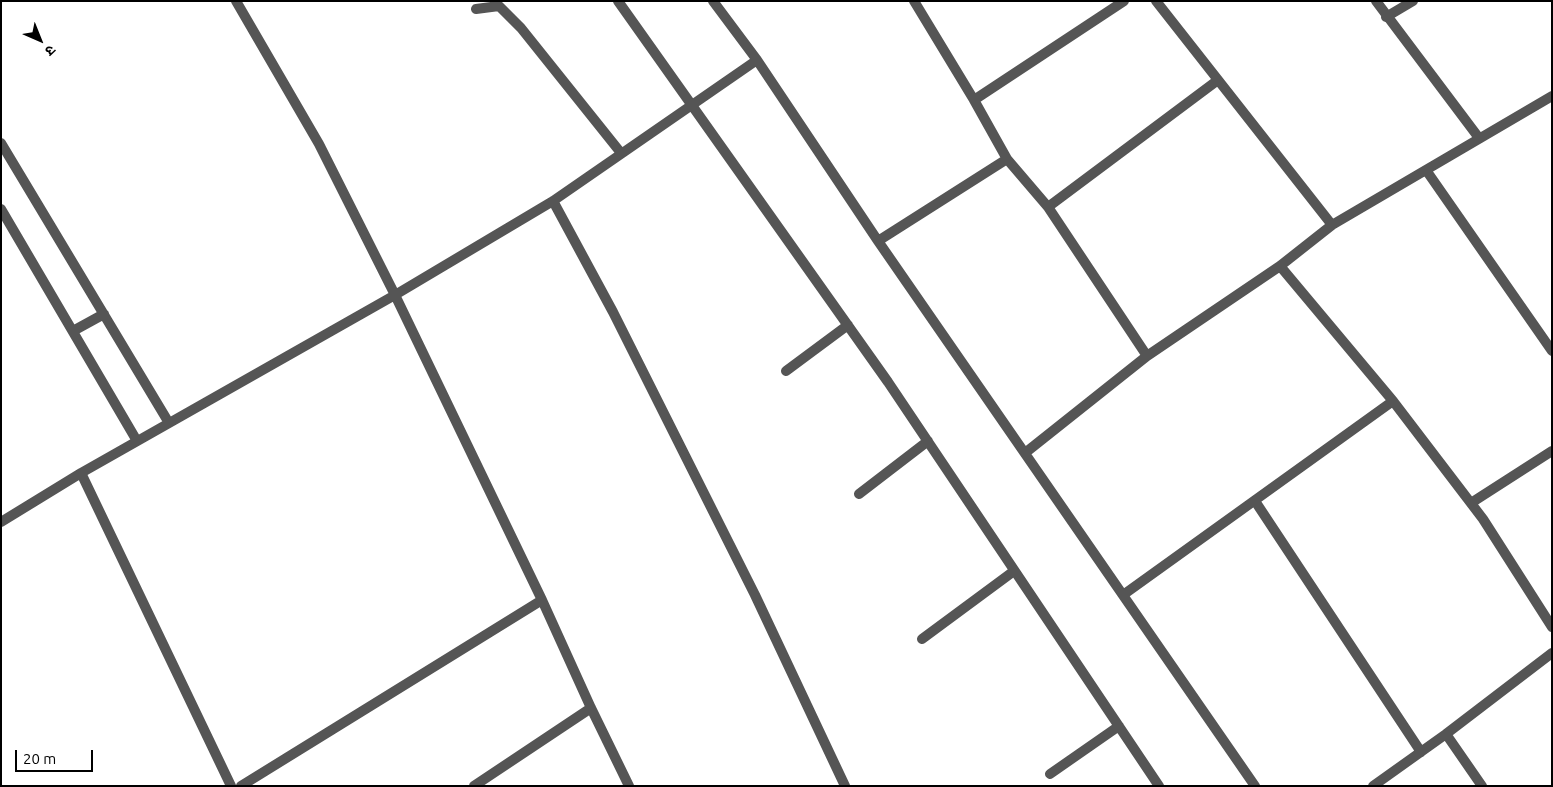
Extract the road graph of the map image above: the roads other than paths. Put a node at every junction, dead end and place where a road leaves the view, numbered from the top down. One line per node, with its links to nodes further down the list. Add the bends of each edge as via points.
1 (236, 1): 27 (street, via 319,144)
2 (618, 1): 15 (street)
3 (713, 1): 11 (street)
4 (914, 1): 14 (street)
5 (1124, 1): 14 (street)
6 (1156, 1): 12 (street)
7 (1376, 1): 10 (street)
8 (1412, 1): 10 (street)
9 (476, 9): 18 (street, via 499,6 521,28)
10 (1386, 17): 16 (street)
11 (756, 60): 15 (street); 25 (street)
12 (1218, 80): 22 (street); 24 (street)
13 (1552, 96): 16 (street)
14 (974, 100): 19 (street)
15 (691, 105): 18 (street); 29 (street)
16 (1479, 138): 20 (street)
17 (1, 143): 28 (street)
18 (621, 153): 21 (street)
19 (1007, 159): 22 (street); 25 (street)
20 (1426, 170): 24 (street); 31 (street)
21 (553, 201): 27 (street); 60 (street, via 618,320 755,595)
22 (1048, 207): 32 (street)
23 (1, 209): 30 (street)
24 (1332, 225): 26 (street)
25 (878, 241): 39 (street)
26 (1280, 266): 32 (street); 34 (street)
27 (395, 295): 35 (street); 47 (street)
28 (104, 314): 30 (street); 35 (street)
29 (848, 325): 33 (street); 37 (street)
30 (73, 331): 36 (street)
31 (1552, 351)
32 (1147, 356): 39 (street)
33 (786, 370)
34 (1393, 401): 42 (street); 43 (street)
35 (169, 423): 36 (street)
36 (137, 441): 40 (street)
37 (928, 441): 41 (street); 45 (street)
38 (1552, 452): 43 (street)
39 (1025, 453): 46 (street)
40 (81, 473): 44 (street); 56 (street)
41 (859, 494)
42 (1255, 501): 46 (street); 54 (street)
43 (1471, 503): 48 (street)
44 (1, 522)
45 (1014, 571): 49 (street); 52 (street)
46 (1123, 595): 62 (street)
47 (542, 600): 51 (street); 57 (street)
48 (1552, 627)
49 (922, 639)
50 (1552, 653): 53 (street)
51 (591, 708): 58 (street); 59 (street)
52 (1119, 726): 55 (street); 61 (street)
53 (1446, 734): 54 (street); 64 (street)
54 (1421, 752): 63 (street)
55 (1050, 774)
56 (231, 786)
57 (241, 786)
58 (474, 786)
59 (629, 786)
60 (845, 786)
61 (1159, 786)
62 (1256, 786)
63 (1373, 786)
64 (1482, 786)

